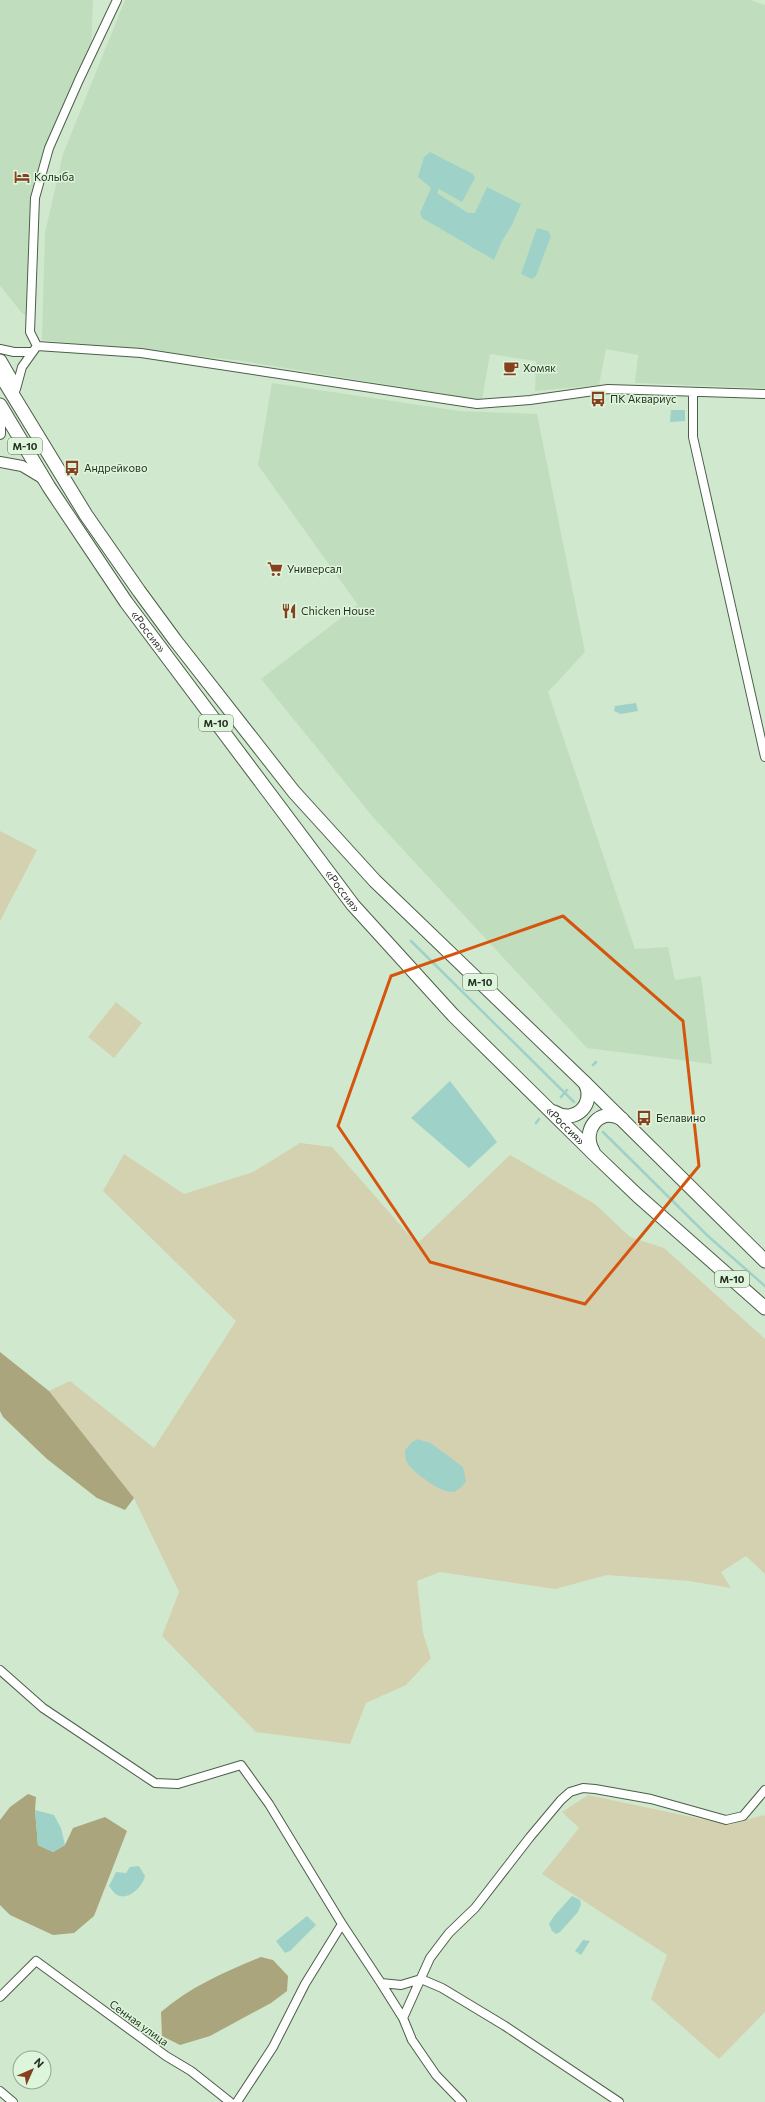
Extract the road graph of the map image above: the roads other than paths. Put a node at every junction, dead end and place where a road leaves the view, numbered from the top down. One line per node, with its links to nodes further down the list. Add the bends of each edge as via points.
1 (117, 0): 3 (street, via 48,148 35,198 30,332)
2 (0, 349): 3 (street, via 14,352)
3 (34, 349): 6 (street, via 20,372); 7 (street, via 141,353 477,404 530,400 608,389)
4 (0, 361): 6 (highway)
5 (0, 374): 14 (highway, «Россия» / М-10, via 86,515)
6 (16, 389): 14 (highway, via 92,511 180,637)
7 (693, 393): 8 (street); 15 (street, via 693,437)
8 (765, 394)
9 (0, 405): 13 (highway, «Россия» / М-10)
10 (0, 410): 11 (street)
11 (0, 434)
12 (0, 462): 13 (street, via 26,467 40,476)
13 (49, 487): 17 (highway, «Россия» / М-10, via 126,602 353,905 453,1015)
14 (190, 659): 16 (highway, «Россия» / М-10, via 294,792 375,881)
15 (765, 757)
16 (585, 1083): 17 (highway, via 588,1099 579,1113 567,1117); 18 (highway, «Россия» / М-10)
17 (551, 1110): 19 (highway, «Россия» / М-10)
18 (622, 1119): 19 (highway, via 609,1115 599,1118 594,1123 588,1139); 20 (highway, «Россия» / М-10)
19 (594, 1154): 21 (highway, «Россия» / М-10)
20 (765, 1261)
21 (765, 1308)
22 (0, 1670): 24 (street, via 43,1708 155,1782 178,1784 240,1765 269,1804)
23 (765, 1790): 25 (street, via 743,1816 726,1820 651,1799 595,1788 570,1792 534,1832 475,1908 449,1933 430,1958)
24 (342, 1924): 26 (street); 32 (street, via 305,1984 273,2047)
25 (421, 1979): 26 (street, via 400,1985); 28 (street); 34 (street, via 442,1988 505,2026)
26 (381, 1983): 28 (street)
27 (0, 1997): 31 (street, Сенная улица, via 36,1961 166,2056 191,2071)
28 (403, 2018): 33 (street, via 412,2040 436,2074)
29 (0, 2091): 30 (street)
30 (13, 2102)
31 (230, 2102)
32 (236, 2102)
33 (462, 2102)
34 (619, 2102)

